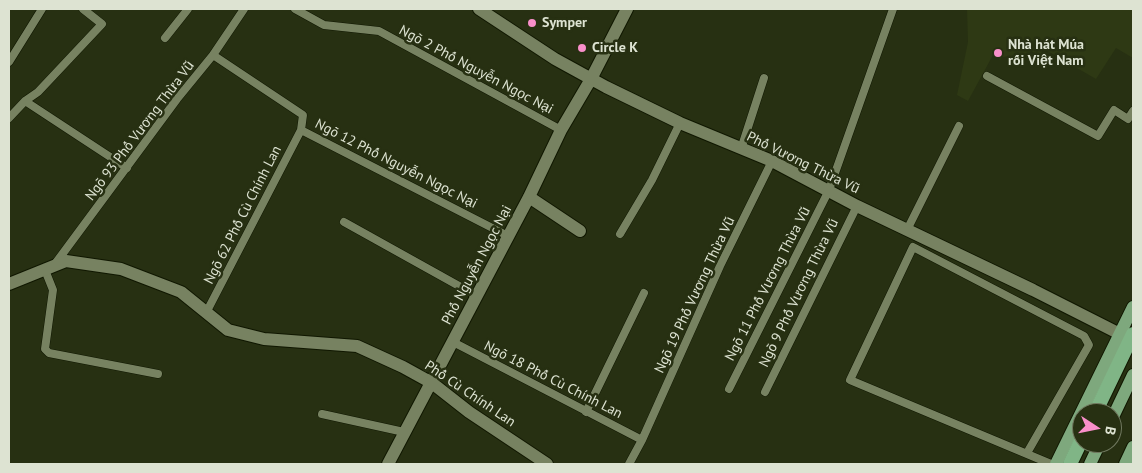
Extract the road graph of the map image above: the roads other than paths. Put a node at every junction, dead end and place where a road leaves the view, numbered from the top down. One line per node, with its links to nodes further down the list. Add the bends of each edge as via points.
1 (42, 9): 11 (lane)
2 (84, 9): 15 (lane, via 102,24 38,92)
3 (188, 9): 9 (lane)
4 (244, 9): 10 (lane, Ngõ 93 Phố Vương Thừa Vũ)
5 (295, 9): 21 (lane, Ngõ 2 Phố Nguyễn Ngọc Nại, via 324,25 379,31)
6 (479, 9): 14 (street, Phố Vương Thừa Vũ)
7 (627, 9): 14 (street, Phố Nguyễn Ngọc Nại)
8 (893, 9): 25 (lane, Ngõ 11 Phố Vương Thừa Vũ)
9 (164, 38)
10 (213, 55): 20 (lane, Ngõ 12 Phố Nguyễn Ngọc Nại, via 303,115); 24 (lane, Ngõ 93 Phố Vương Thừa Vũ)
11 (9, 62)
12 (988, 76): 16 (lane, via 1098,136 1114,110 1128,119)
13 (764, 78): 22 (lane)
14 (591, 79): 18 (street, Phố Vương Thừa Vũ); 21 (street, Phố Nguyễn Ngọc Nại)
15 (25, 101): 17 (lane); 24 (lane)
16 (1133, 110)
17 (9, 118)
18 (680, 123): 22 (street, Phố Vương Thừa Vũ); 31 (lane)
19 (959, 126): 29 (lane)
20 (301, 130): 32 (lane, Ngõ 12 Phố Nguyễn Ngọc Nại); 40 (lane, Ngõ 62 Phố Cù Chính Lan)
21 (561, 130): 26 (street, Phố Nguyễn Ngọc Nại)
22 (741, 149): 23 (street, Phố Vương Thừa Vũ)
23 (772, 162): 25 (street, Phố Vương Thừa Vũ); 53 (lane, Ngõ 19 Phố Vương Thừa Vũ, via 720,266)
24 (126, 168): 33 (lane, Ngõ 93 Phố Vương Thừa Vũ)
25 (829, 190): 27 (street, Phố Vương Thừa Vũ); 46 (lane, Ngõ 11 Phố Vương Thừa Vũ)
26 (529, 197): 30 (street); 32 (street, Phố Nguyễn Ngọc Nại)
27 (856, 206): 29 (street, Phố Vương Thừa Vũ); 47 (lane, Ngõ 9 Phố Vương Thừa Vũ)
28 (344, 222): 37 (lane)
29 (907, 230): 35 (street, Phố Vương Thừa Vũ)
30 (580, 231)
31 (620, 234)
32 (508, 236): 37 (street, Phố Nguyễn Ngọc Nại)
33 (49, 268): 34 (street, Phố Cù Chính Lan); 40 (street, Phố Cù Chính Lan, via 66,261 121,270 180,292); 43 (lane, via 53,290 45,349 49,353)
34 (9, 284)
35 (1033, 290): 38 (lane); 41 (street, Phố Vương Thừa Vũ)
36 (644, 293): 50 (lane)
37 (477, 296): 42 (street, Phố Nguyễn Ngọc Nại)
38 (1026, 306): 55 (lane, via 1084,336 1088,345); 55 (lane, via 913,247 850,380)
39 (1133, 307): 41 (main road)
40 (206, 313): 45 (street, Phố Cù Chính Lan, via 228,330 264,339 357,346)
41 (1127, 334): 48 (highway); 60 (main road)
42 (453, 342): 45 (street, Phố Nguyễn Ngọc Nại); 50 (lane, Ngõ 18 Phố Cù Chính Lan)
43 (158, 374)
44 (1133, 375): 49 (main road)
45 (432, 383): 52 (street, Phố Nguyễn Ngọc Nại); 57 (street, Phố Cù Chính Lan, via 469,412)
46 (729, 389)
47 (765, 392)
48 (1099, 403)
49 (1120, 403)
50 (586, 412): 53 (lane, Ngõ 18 Phố Cù Chính Lan)
51 (322, 414): 52 (lane)
52 (404, 432): 56 (street, Phố Nguyễn Ngọc Nại)
53 (642, 440): 58 (lane, Ngõ 19 Phố Vương Thừa Vũ)
54 (1133, 447): 61 (main road)
55 (1027, 453): 59 (lane)
56 (388, 464)
57 (548, 464)
58 (629, 464)
59 (1051, 464)
60 (1056, 464)
61 (1125, 464)

